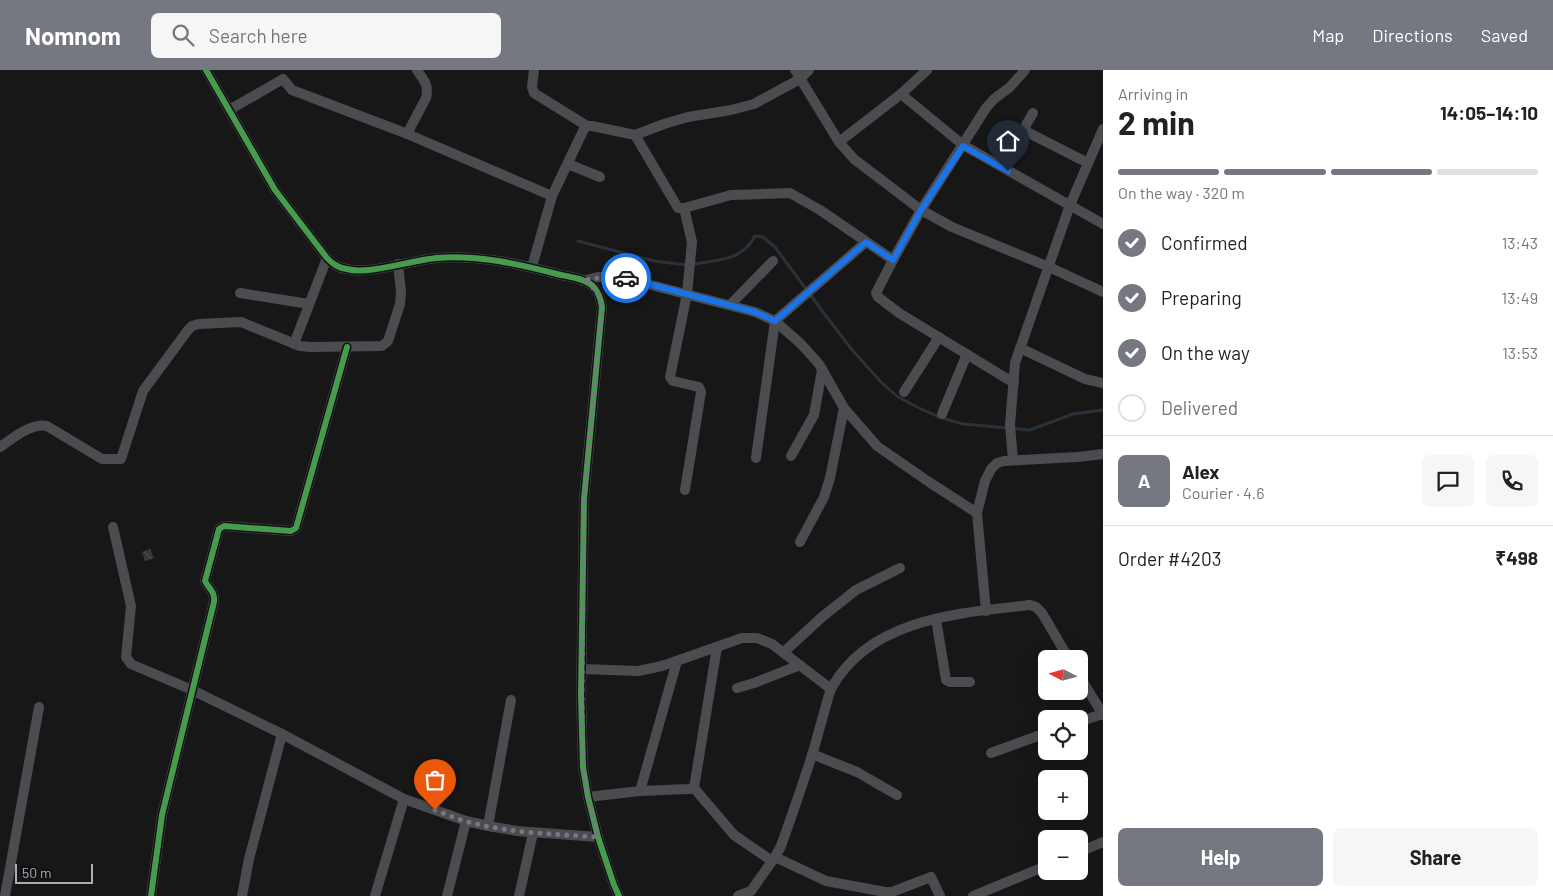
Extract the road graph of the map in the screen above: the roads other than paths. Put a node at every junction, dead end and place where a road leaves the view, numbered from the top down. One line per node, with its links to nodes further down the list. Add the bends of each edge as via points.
1 (206, 70): 9 (street)
2 (417, 70): 13 (street, via 427,84 427,93)
3 (534, 70): 11 (street, via 534,93)
4 (809, 70): 7 (street)
5 (927, 70): 8 (street)
6 (1025, 70): 16 (street, via 990,103)
7 (798, 74): 14 (street, via 754,104 688,116); 15 (street)
8 (901, 94): 15 (street); 16 (street)
9 (229, 110): 13 (street, via 283,79 292,90); 26 (street, via 275,190)
10 (1033, 113): 17 (street, via 1025,131)
11 (588, 126): 14 (street); 18 (street)
12 (1103, 129): 17 (street)
13 (407, 134): 20 (street)
14 (636, 135): 22 (street, via 676,206)
15 (838, 142): 23 (street, via 854,159)
16 (963, 146): 21 (street); 23 (street)
17 (1088, 163): 21 (street)
18 (568, 164): 19 (street); 20 (street)
19 (600, 177)
20 (552, 196): 30 (street)
21 (1070, 205): 24 (street); 31 (street)
22 (684, 208): 25 (street, via 731,195 786,192 820,210); 35 (street, via 692,242)
23 (921, 210): 27 (street); 31 (street, via 983,241)
24 (1103, 224)
25 (866, 242): 27 (street); 38 (street)
26 (327, 258): 29 (street, via 348,270); 36 (street)
27 (893, 260): 39 (street, via 876,293 899,313)
28 (773, 261): 37 (street)
29 (398, 264): 30 (street, via 454,257); 41 (street, via 400,304 388,341 382,346)
30 (532, 267): 32 (street)
31 (1049, 267): 33 (street); 42 (street)
32 (583, 280): 35 (street, via 620,277); 67 (street, via 593,286 602,307 584,499)
33 (1103, 292)
34 (240, 293): 36 (street)
35 (687, 294): 37 (street); 55 (street, via 670,373 673,381 698,386 701,392)
36 (309, 304): 40 (street)
37 (730, 305): 38 (street)
38 (775, 321): 44 (street, via 801,344); 53 (street)
39 (939, 337): 43 (street); 47 (street)
40 (294, 344): 41 (street); 50 (street, via 241,322 192,326 144,388 120,460 102,459 42,425 33,426)
41 (347, 347): 71 (street, via 296,528 290,531 220,527 205,581 213,591 214,602)
42 (1020, 348): 45 (street); 46 (street, via 1085,379)
43 (967, 354): 45 (street); 49 (street)
44 (822, 370): 48 (street); 52 (street, via 814,415)
45 (1014, 383): 54 (street, via 1010,428)
46 (1103, 383)
47 (904, 392)
48 (844, 408): 56 (street, via 878,446); 58 (street, via 824,497)
49 (942, 414)
50 (0, 447)
51 (1103, 454): 54 (street)
52 (791, 456)
53 (756, 458)
54 (1013, 460): 56 (street, via 997,463 991,468)
55 (685, 490)
56 (977, 513): 60 (street)
57 (113, 527): 71 (street, via 131,606 127,660)
58 (800, 542)
59 (900, 568): 64 (street, via 856,590)
60 (986, 610): 61 (street); 63 (street, via 1036,607)
61 (936, 619): 68 (street, via 946,680); 70 (street, via 899,630 866,648 844,668)
62 (716, 647): 64 (street, via 742,638 758,638); 65 (street); 81 (street)
63 (1064, 650)
64 (784, 652): 66 (street)
65 (677, 661): 67 (street, via 638,671); 82 (street)
66 (800, 665): 69 (street); 70 (street)
67 (582, 670): 84 (street, via 583,767)
68 (970, 682)
69 (737, 688)
70 (831, 689): 80 (street)
71 (192, 690): 77 (street); 95 (street, via 162,815)
72 (1088, 690): 75 (street)
73 (511, 700): 87 (street)
74 (39, 707): 94 (street)
75 (1102, 714): 76 (street)
76 (1088, 719)
77 (282, 734): 85 (street); 96 (street)
78 (1038, 736): 79 (street)
79 (991, 752)
80 (812, 754): 83 (street, via 857,772); 92 (street)
81 (694, 788): 82 (street); 92 (street, via 734,835)
82 (640, 791): 84 (street)
83 (897, 795)
84 (588, 797): 89 (street)
85 (404, 799): 86 (street); 97 (street)
86 (466, 821): 87 (street); 98 (street)
87 (488, 826): 88 (street)
88 (533, 833): 89 (street); 99 (street)
89 (598, 837): 100 (street)
90 (1103, 842): 91 (street)
91 (1088, 848)
92 (774, 859): 101 (street, via 751,891); 102 (street, via 826,881 885,892 931,877)
93 (1038, 869): 103 (street)
94 (5, 896)
95 (150, 896)
96 (242, 896)
97 (375, 896)
98 (447, 896)
99 (519, 896)
100 (619, 896)
101 (738, 896)
102 (940, 896)
103 (973, 896)

